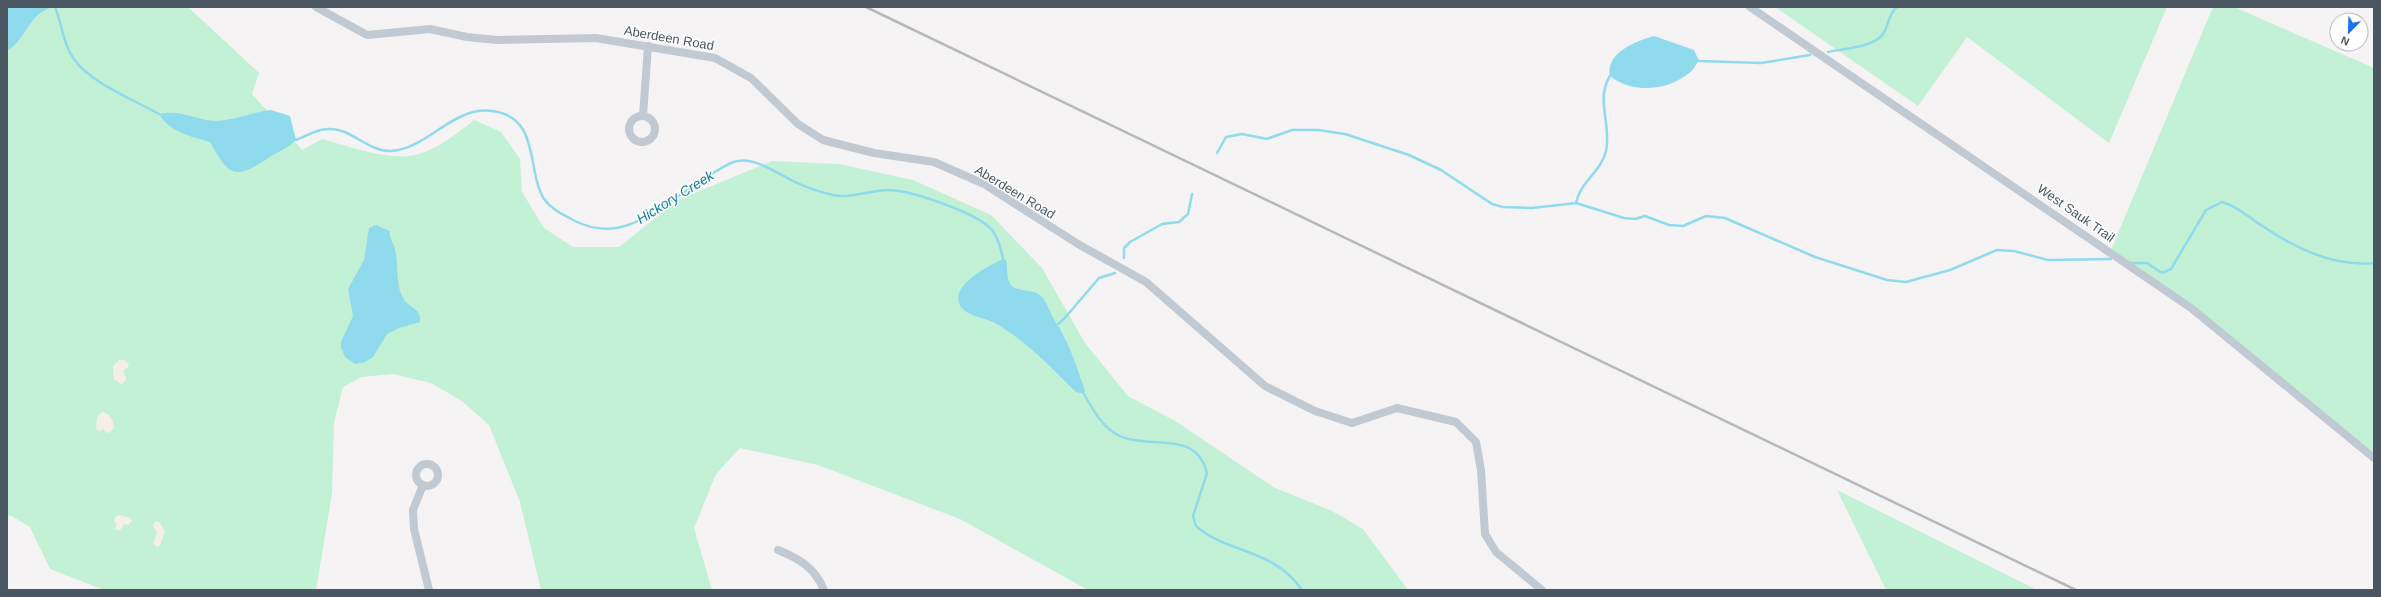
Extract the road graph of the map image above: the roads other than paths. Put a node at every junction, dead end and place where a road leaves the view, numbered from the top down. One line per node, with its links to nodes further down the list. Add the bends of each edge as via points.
1 (316, 7): 3 (street, Aberdeen Road, via 367,35 430,29 497,40 596,38)
2 (1750, 7): 5 (street, West Sauk Trail, via 2191,308)
3 (648, 46): 4 (street); 10 (street, Aberdeen Road, via 715,58 751,78 798,124 823,140 874,153 934,162 984,184 1078,244 1146,282 1264,386 1315,411 1352,423 1397,408 1456,422 1476,442 1481,470 1485,534 1496,552)
4 (643, 116)
5 (2374, 458)
6 (422, 485): 8 (street, via 413,510 414,529)
7 (778, 550): 9 (street, via 800,559 819,576)
8 (429, 590)
9 (824, 590)
10 (1542, 590)

